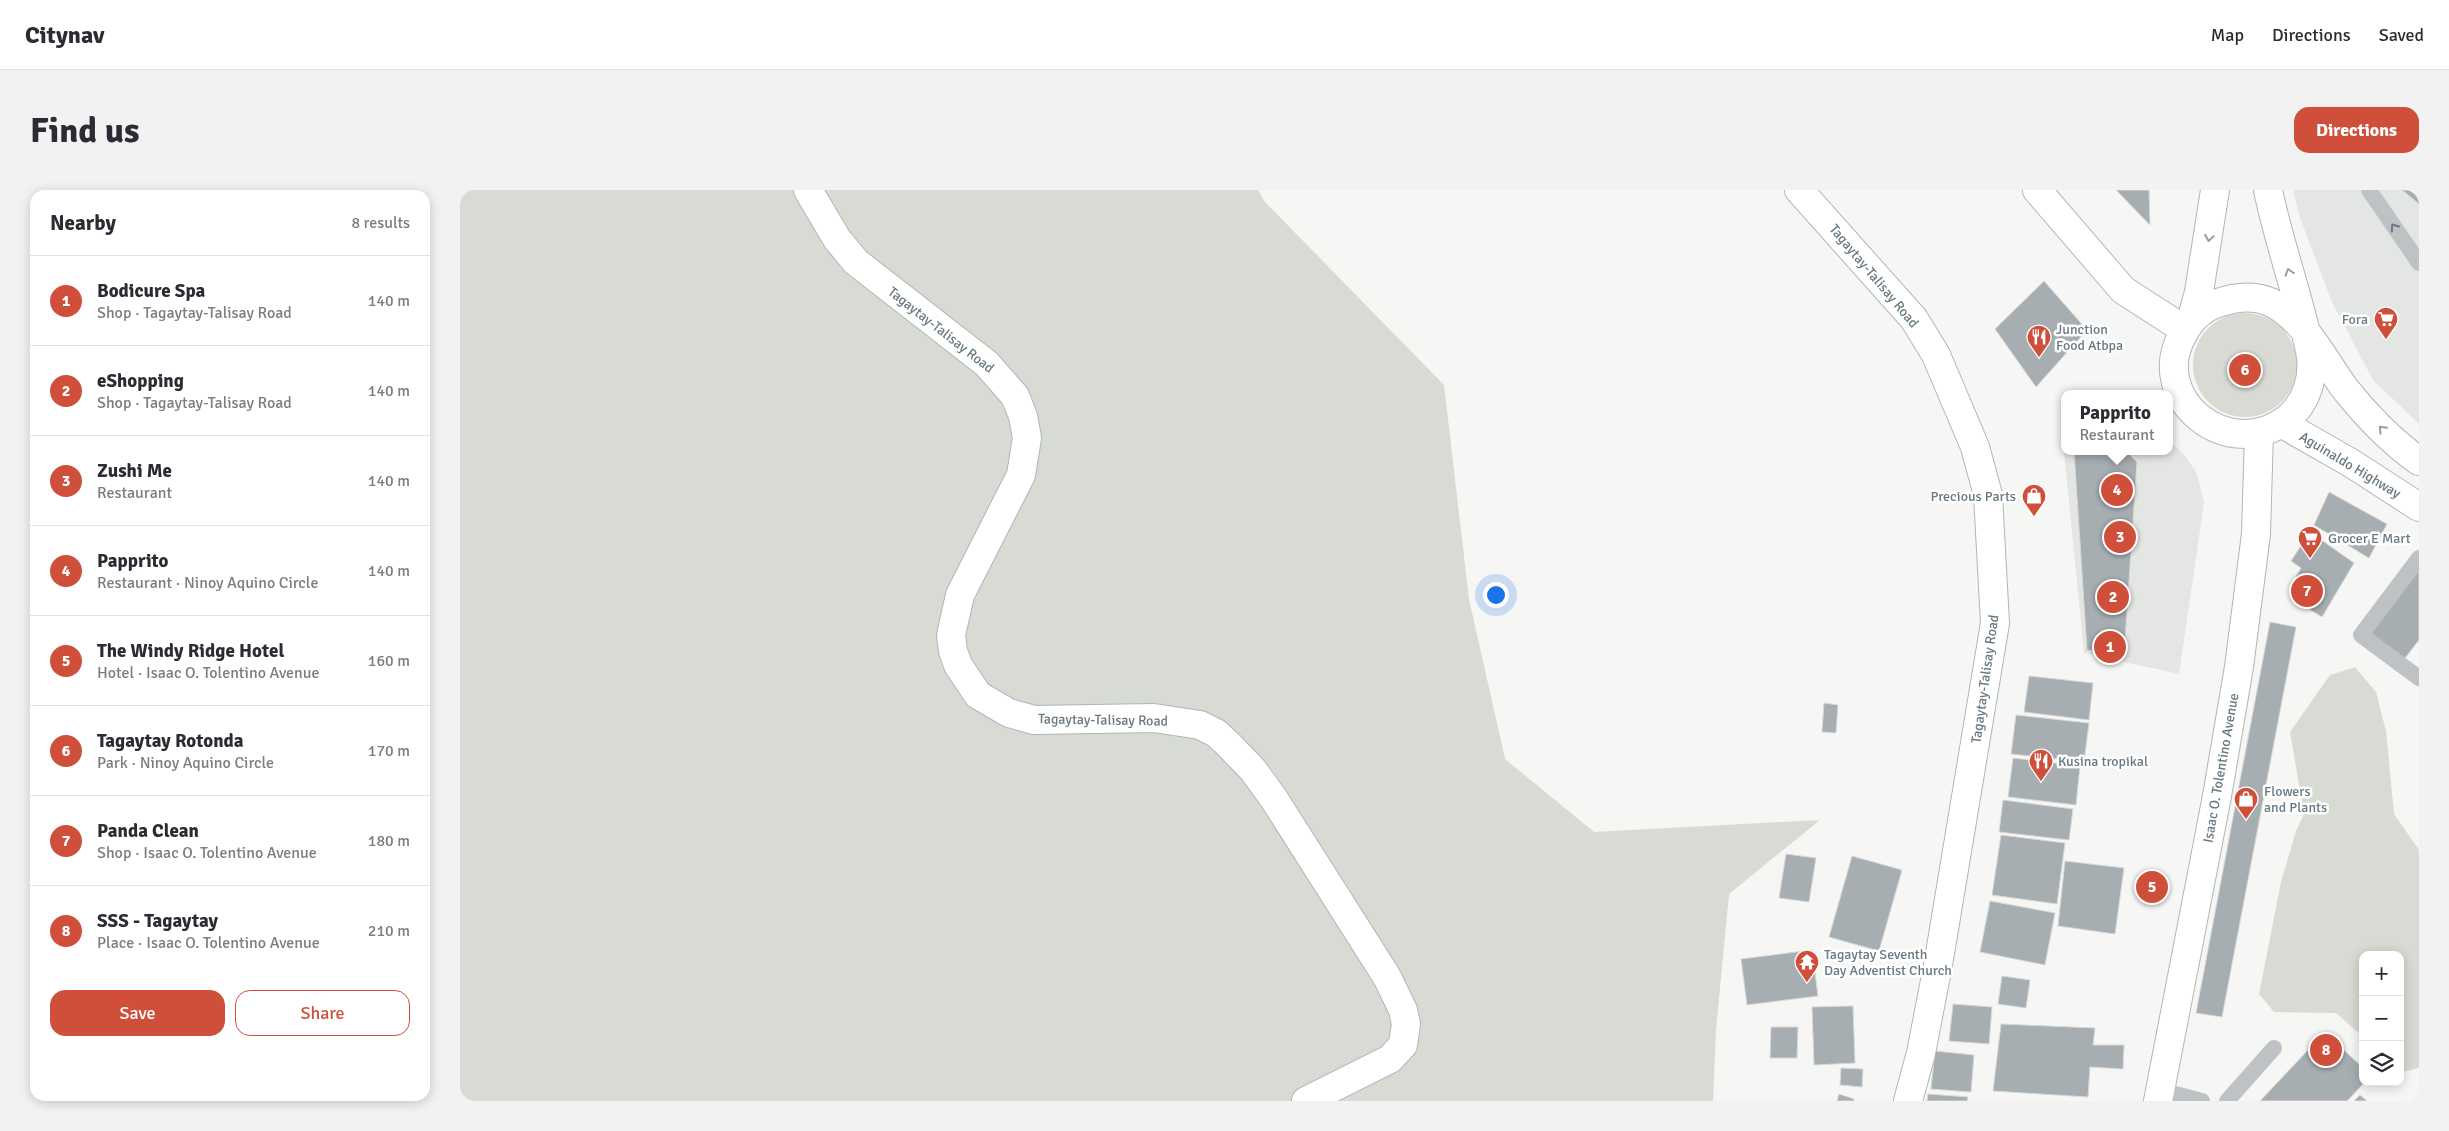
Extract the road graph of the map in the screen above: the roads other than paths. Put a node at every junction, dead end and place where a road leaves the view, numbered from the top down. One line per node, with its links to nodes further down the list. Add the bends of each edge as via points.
1 (808, 190): 17 (main road, Tagaytay-Talisay Road, via 837,239 856,262 987,364 1015,396 1023,416 1027,438 1021,475 960,595 954,615 953,651 970,686 978,695 1009,714 1034,720 1154,718 1200,724 1216,733 1253,770 1274,799 1387,977 1406,1024 1403,1045 1398,1053)
2 (1799, 190): 18 (main road, Tagaytay-Talisay Road, via 1914,319 1936,355 1975,447 1988,495 1995,624 1938,965)
3 (2037, 190): 8 (main road, via 2124,290)
4 (2216, 190): 8 (main road, one-way to 8, via 2199,292)
5 (2268, 190): 9 (main road, one-way to 5)
6 (2368, 190): 7 (lane, one-way to 6)
7 (2419, 263)
8 (2189, 324): 9 (main road, via 2210,305 2249,297 2286,311); 10 (main road, via 2176,345 2172,369 2188,407 2216,429 2238,434)
9 (2307, 336): 10 (main road, via 2312,361 2308,390 2292,414); 11 (main road, one-way to 9, via 2388,435 2347,391)
10 (2270, 428): 12 (main road, Aguinaldo Highway, via 2351,463); 16 (main road, Isaac O. Tolentino Avenue, via 2240,658)
11 (2419, 461)
12 (2419, 507)
13 (2419, 558): 14 (lane, via 2361,635)
14 (2419, 678)
15 (2274, 1048): 20 (lane)
16 (2159, 1096): 19 (lane)
17 (1306, 1101)
18 (1908, 1101)
19 (2202, 1101)
20 (2227, 1101)

